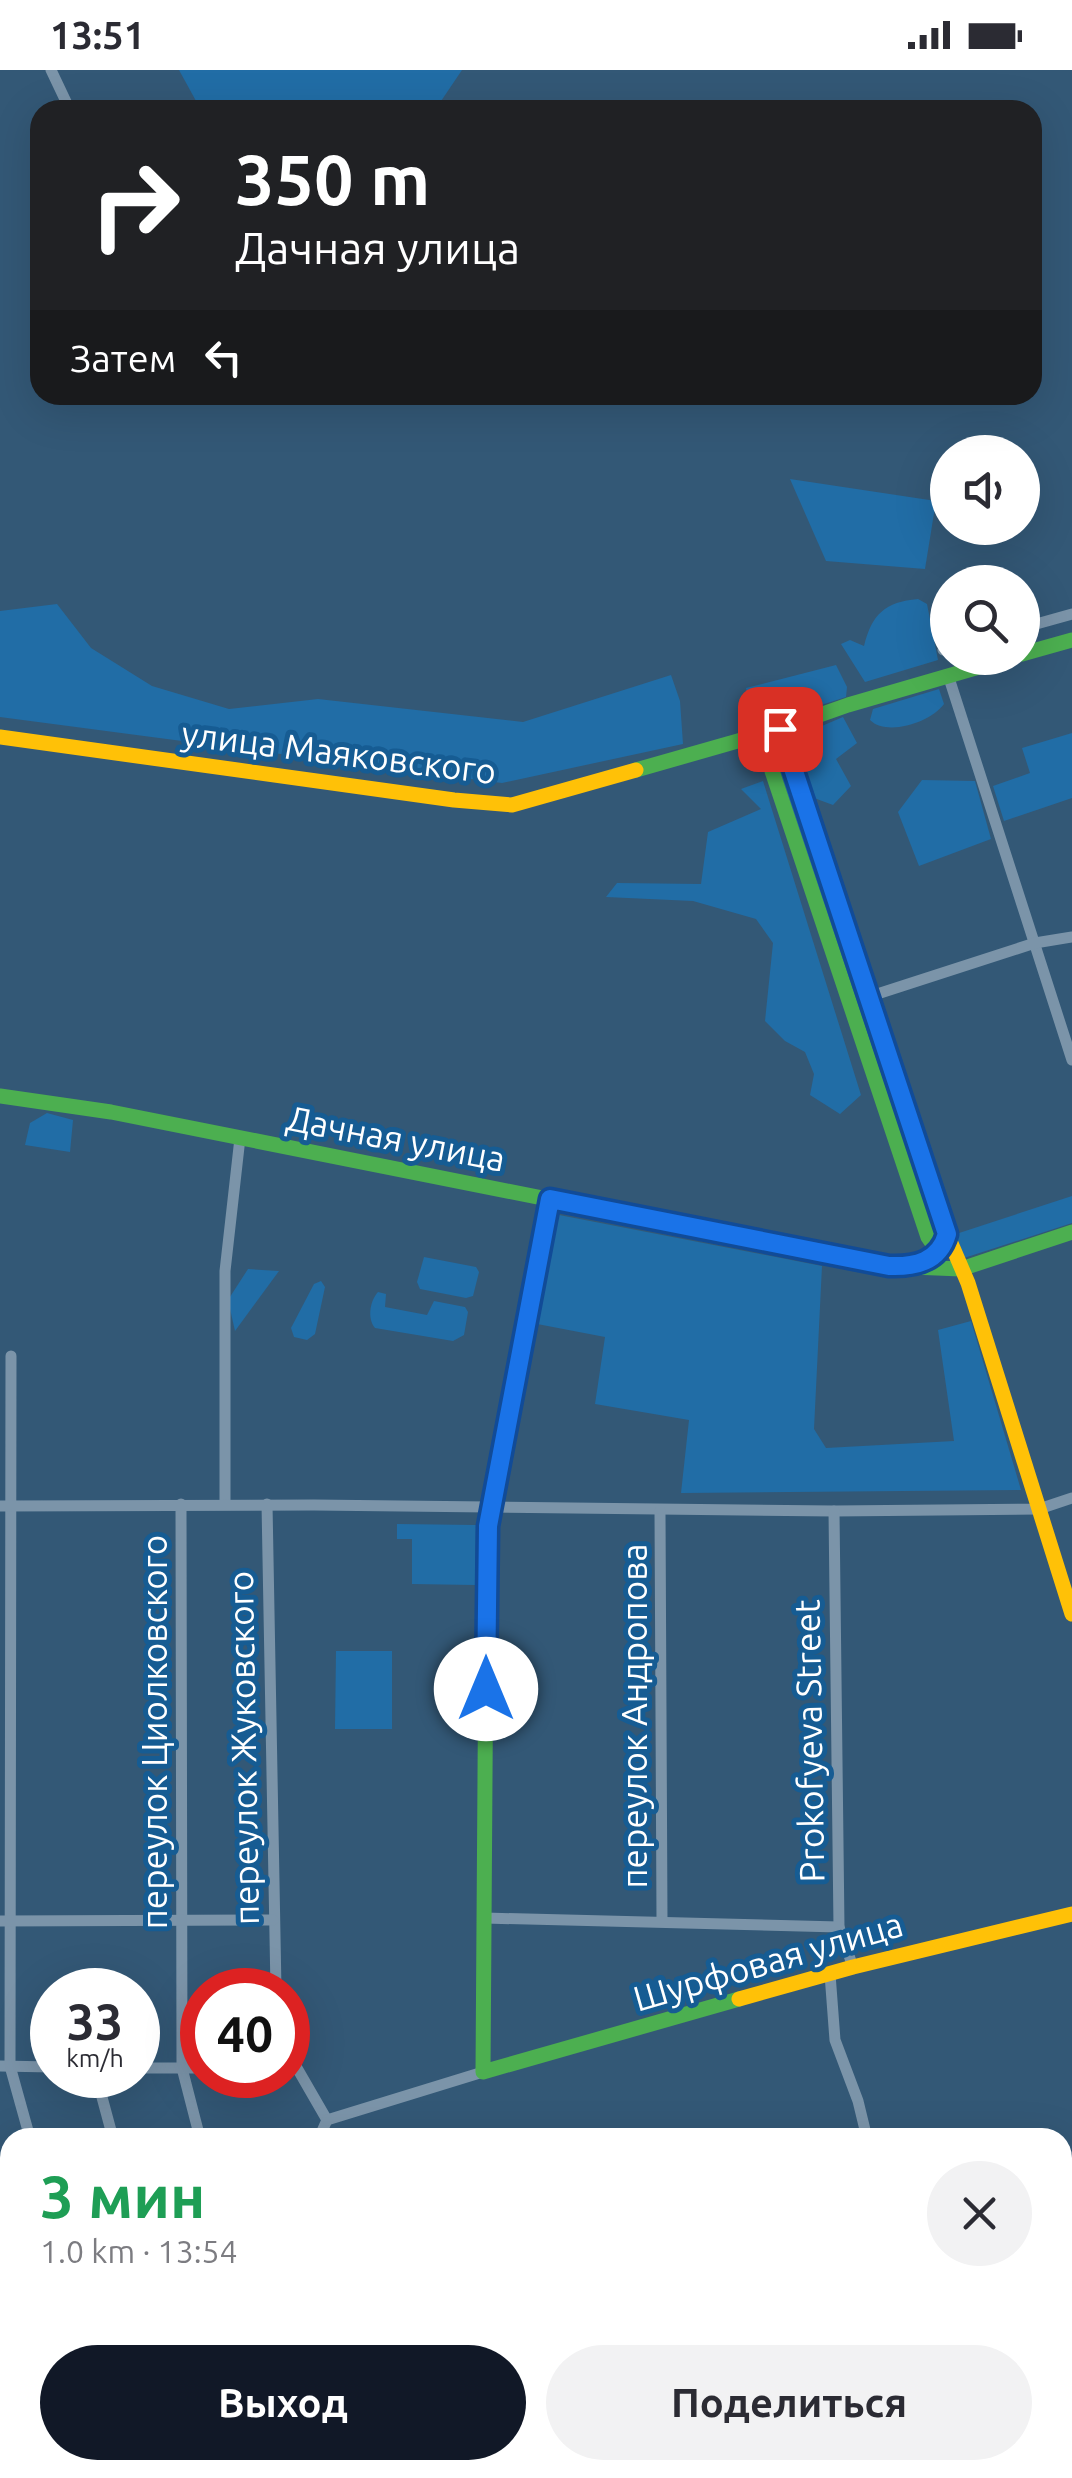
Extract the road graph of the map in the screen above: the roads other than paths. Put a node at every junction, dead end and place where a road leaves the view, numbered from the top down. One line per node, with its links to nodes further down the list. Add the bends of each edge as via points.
1 (51, 70): 2 (street)
2 (65, 100)
3 (1072, 614): 4 (street)
4 (1040, 623)
5 (1072, 640): 6 (street)
6 (1040, 649)
7 (948, 675): 8 (street, улица Маяковского); 11 (street)
8 (780, 729): 9 (street, улица Маяковского, via 512,805); 12 (street); 20 (street, via 768,758)
9 (0, 737)
10 (1072, 937): 11 (street)
11 (1035, 943): 12 (street); 13 (street)
12 (868, 997): 19 (street)
13 (1072, 1060)
14 (0, 1088): 15 (street, Дачная улица)
15 (11, 1094): 16 (street, Дачная улица)
16 (240, 1134): 17 (street, Дачная улица); 27 (street, via 225,1271)
17 (550, 1195): 22 (street, Дачная улица, via 842,1258); 30 (street)
18 (1072, 1232): 23 (street, Дачная улица)
19 (947, 1234): 21 (street); 23 (street)
20 (928, 1237): 21 (street); 22 (street)
21 (939, 1253): 22 (street); 23 (street)
22 (905, 1263): 23 (street, Дачная улица)
23 (961, 1269): 31 (street)
24 (11, 1356): 29 (street)
25 (1072, 1498): 31 (street)
26 (181, 1504): 27 (street); 29 (street); 37 (street, переулок Циолковского)
27 (225, 1504): 28 (street)
28 (267, 1504): 30 (street); 38 (street, переулок Жуковского)
29 (6, 1506): 40 (street)
30 (490, 1508): 32 (street); 36 (street)
31 (1039, 1509): 33 (street); 34 (street)
32 (660, 1511): 33 (street); 39 (street, переулок Андропова)
33 (834, 1511): 41 (street, Prokofyeva Street)
34 (1072, 1614)
35 (1072, 1914): 42 (street, Шурфовая улица)
36 (485, 1918): 39 (street, Шурфовая улица); 48 (street)
37 (182, 1919): 38 (street); 40 (street); 43 (street, переулок Циолковского)
38 (274, 1920): 44 (street, переулок Жуковского)
39 (662, 1920): 41 (street, Шурфовая улица)
40 (5, 1921): 46 (street)
41 (838, 1926): 42 (street, Prokofyeva Street)
42 (853, 1966): 45 (street, Шурфовая улица)
43 (182, 1968)
44 (275, 1968)
45 (830, 1974): 48 (street, Шурфовая улица); 57 (street, via 835,2040)
46 (5, 2066): 47 (street); 53 (street)
47 (30, 2067)
48 (482, 2072): 52 (street)
49 (310, 2096): 52 (street)
50 (102, 2098): 54 (street)
51 (190, 2098): 55 (street, переулок Циолковского)
52 (326, 2120): 56 (street)
53 (27, 2128)
54 (110, 2128)
55 (197, 2128)
56 (323, 2128)
57 (864, 2128)

